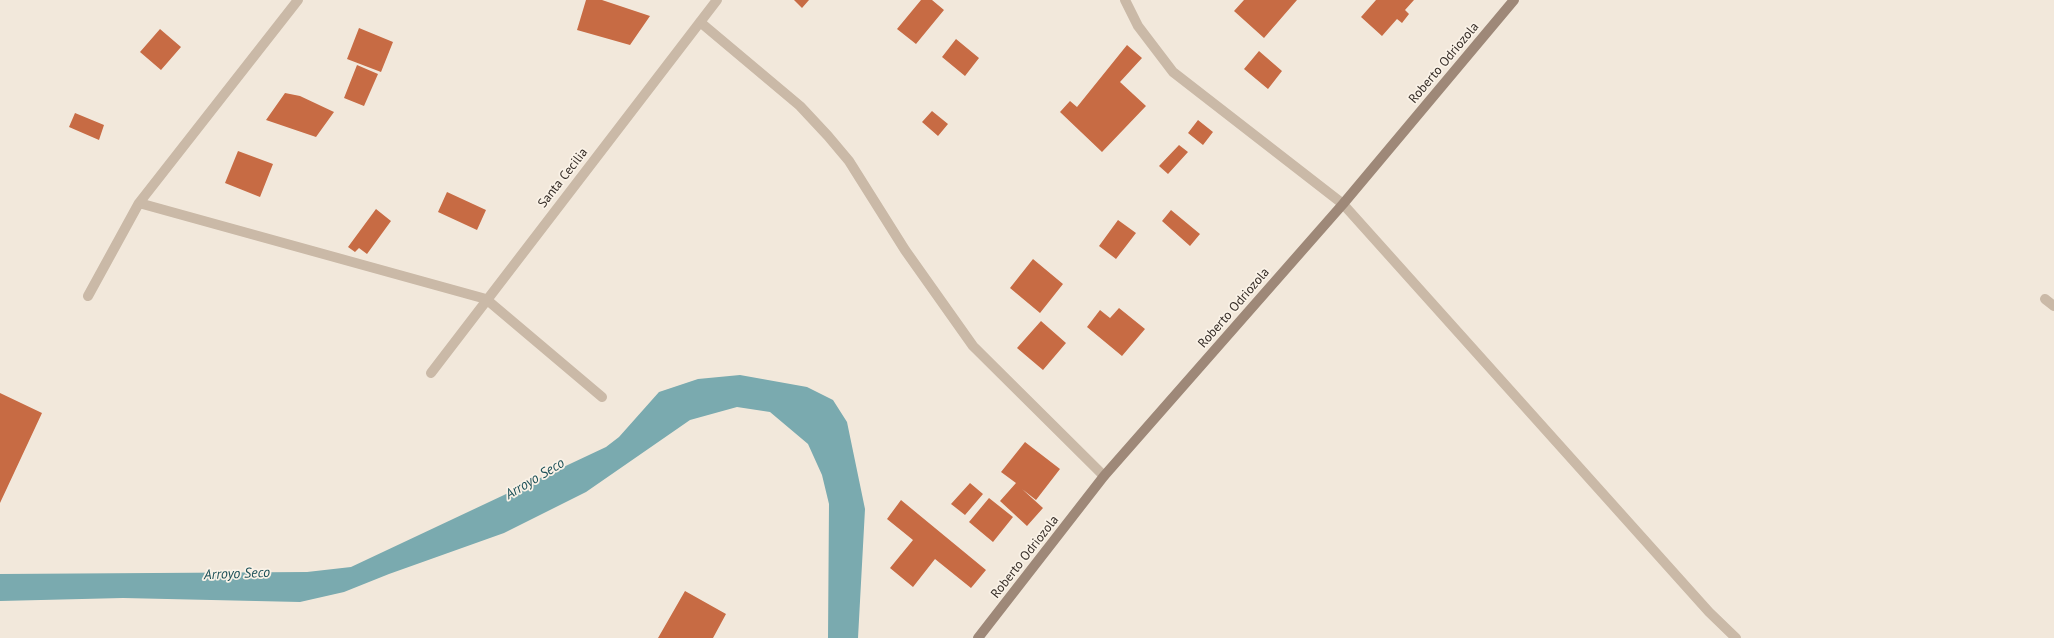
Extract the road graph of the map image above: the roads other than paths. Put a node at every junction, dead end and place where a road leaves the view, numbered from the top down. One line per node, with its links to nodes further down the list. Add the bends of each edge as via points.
1 (298, 0): 6 (street)
2 (718, 0): 5 (street, Santa Cecilia)
3 (1125, 0): 7 (street, via 1138,26 1173,72)
4 (1514, 0): 7 (street, Roberto Odriozola)
5 (700, 22): 9 (street, Santa Cecilia); 14 (street, via 800,106 828,136 849,161 905,250 973,346)
6 (139, 203): 8 (street); 9 (street)
7 (1343, 204): 14 (street, Roberto Odriozola); 16 (street, via 1709,612)
8 (88, 296)
9 (486, 299): 12 (street, Santa Cecilia); 13 (street)
10 (2045, 299): 11 (street)
11 (2054, 306)
12 (431, 373)
13 (602, 397)
14 (1104, 476): 15 (street, Roberto Odriozola)
15 (978, 638)
16 (1736, 638)

